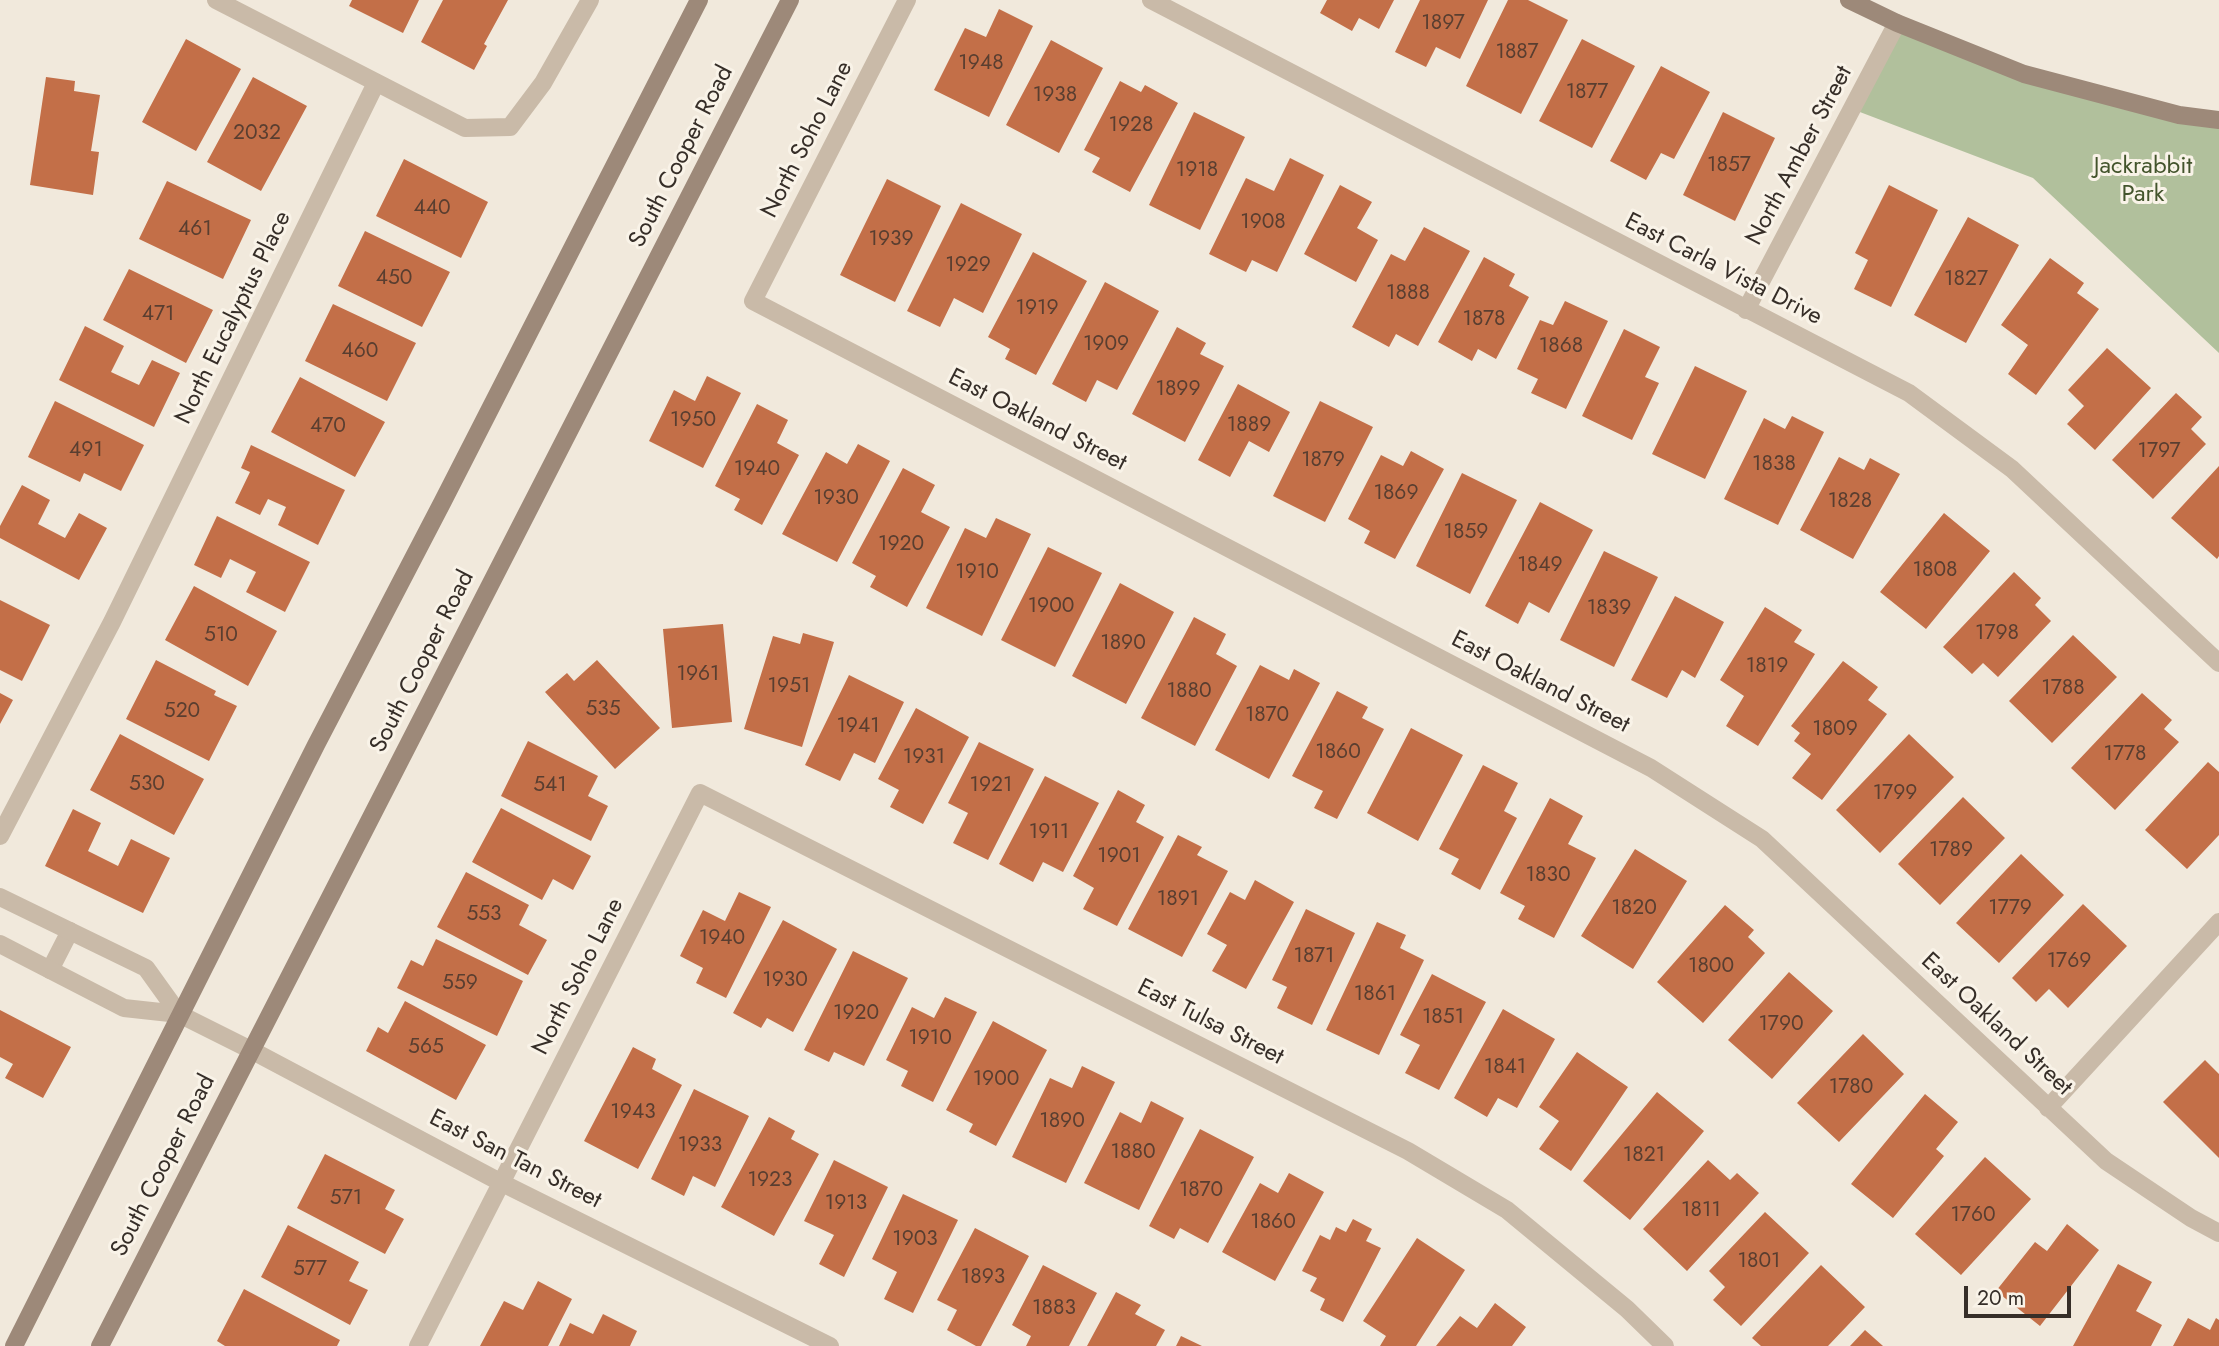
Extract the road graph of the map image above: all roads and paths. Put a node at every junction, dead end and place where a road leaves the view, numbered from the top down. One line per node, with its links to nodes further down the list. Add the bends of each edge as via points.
1 (216, 0): 9 (street)
2 (590, 0): 9 (street, via 544,83 510,127 465,128)
3 (699, 0): 21 (main road)
4 (790, 0): 22 (main road, South Cooper Road)
5 (907, 0): 11 (street, North Soho Lane)
6 (1151, 0): 12 (street, East Carla Vista Drive)
7 (1849, 0): 8 (main road)
8 (1897, 23): 10 (main road, via 2024,74 2179,115); 12 (street, North Amber Street)
9 (376, 83): 15 (street, North Eucalyptus Place, via 112,622)
10 (2219, 120)
11 (753, 301): 23 (street, East Oakland Street, via 1651,768 1762,839)
12 (1746, 310): 13 (street, East Carla Vista Drive, via 1909,393 2012,470)
13 (2219, 663)
14 (701, 793): 24 (street, North Soho Lane); 30 (street, East Tulsa Street, via 1409,1151 1507,1210)
15 (0, 835)
16 (0, 897): 18 (street, East San Tan Street)
17 (2219, 922): 23 (street)
18 (70, 931): 20 (street); 21 (street, East San Tan Street, via 146,968)
19 (0, 944): 20 (street, East San Tan Street)
20 (50, 970): 21 (street, East San Tan Street, via 124,1008)
21 (179, 1014): 22 (street, East San Tan Street); 26 (main road)
22 (251, 1049): 24 (street, East San Tan Street); 27 (main road, South Cooper Road)
23 (2048, 1108): 25 (street, East Oakland Street, via 2106,1161)
24 (500, 1182): 28 (street, North Soho Lane); 29 (street, East San Tan Street)
25 (2219, 1233)
26 (15, 1346)
27 (100, 1346)
28 (418, 1346)
29 (830, 1346)
30 (1665, 1346)

